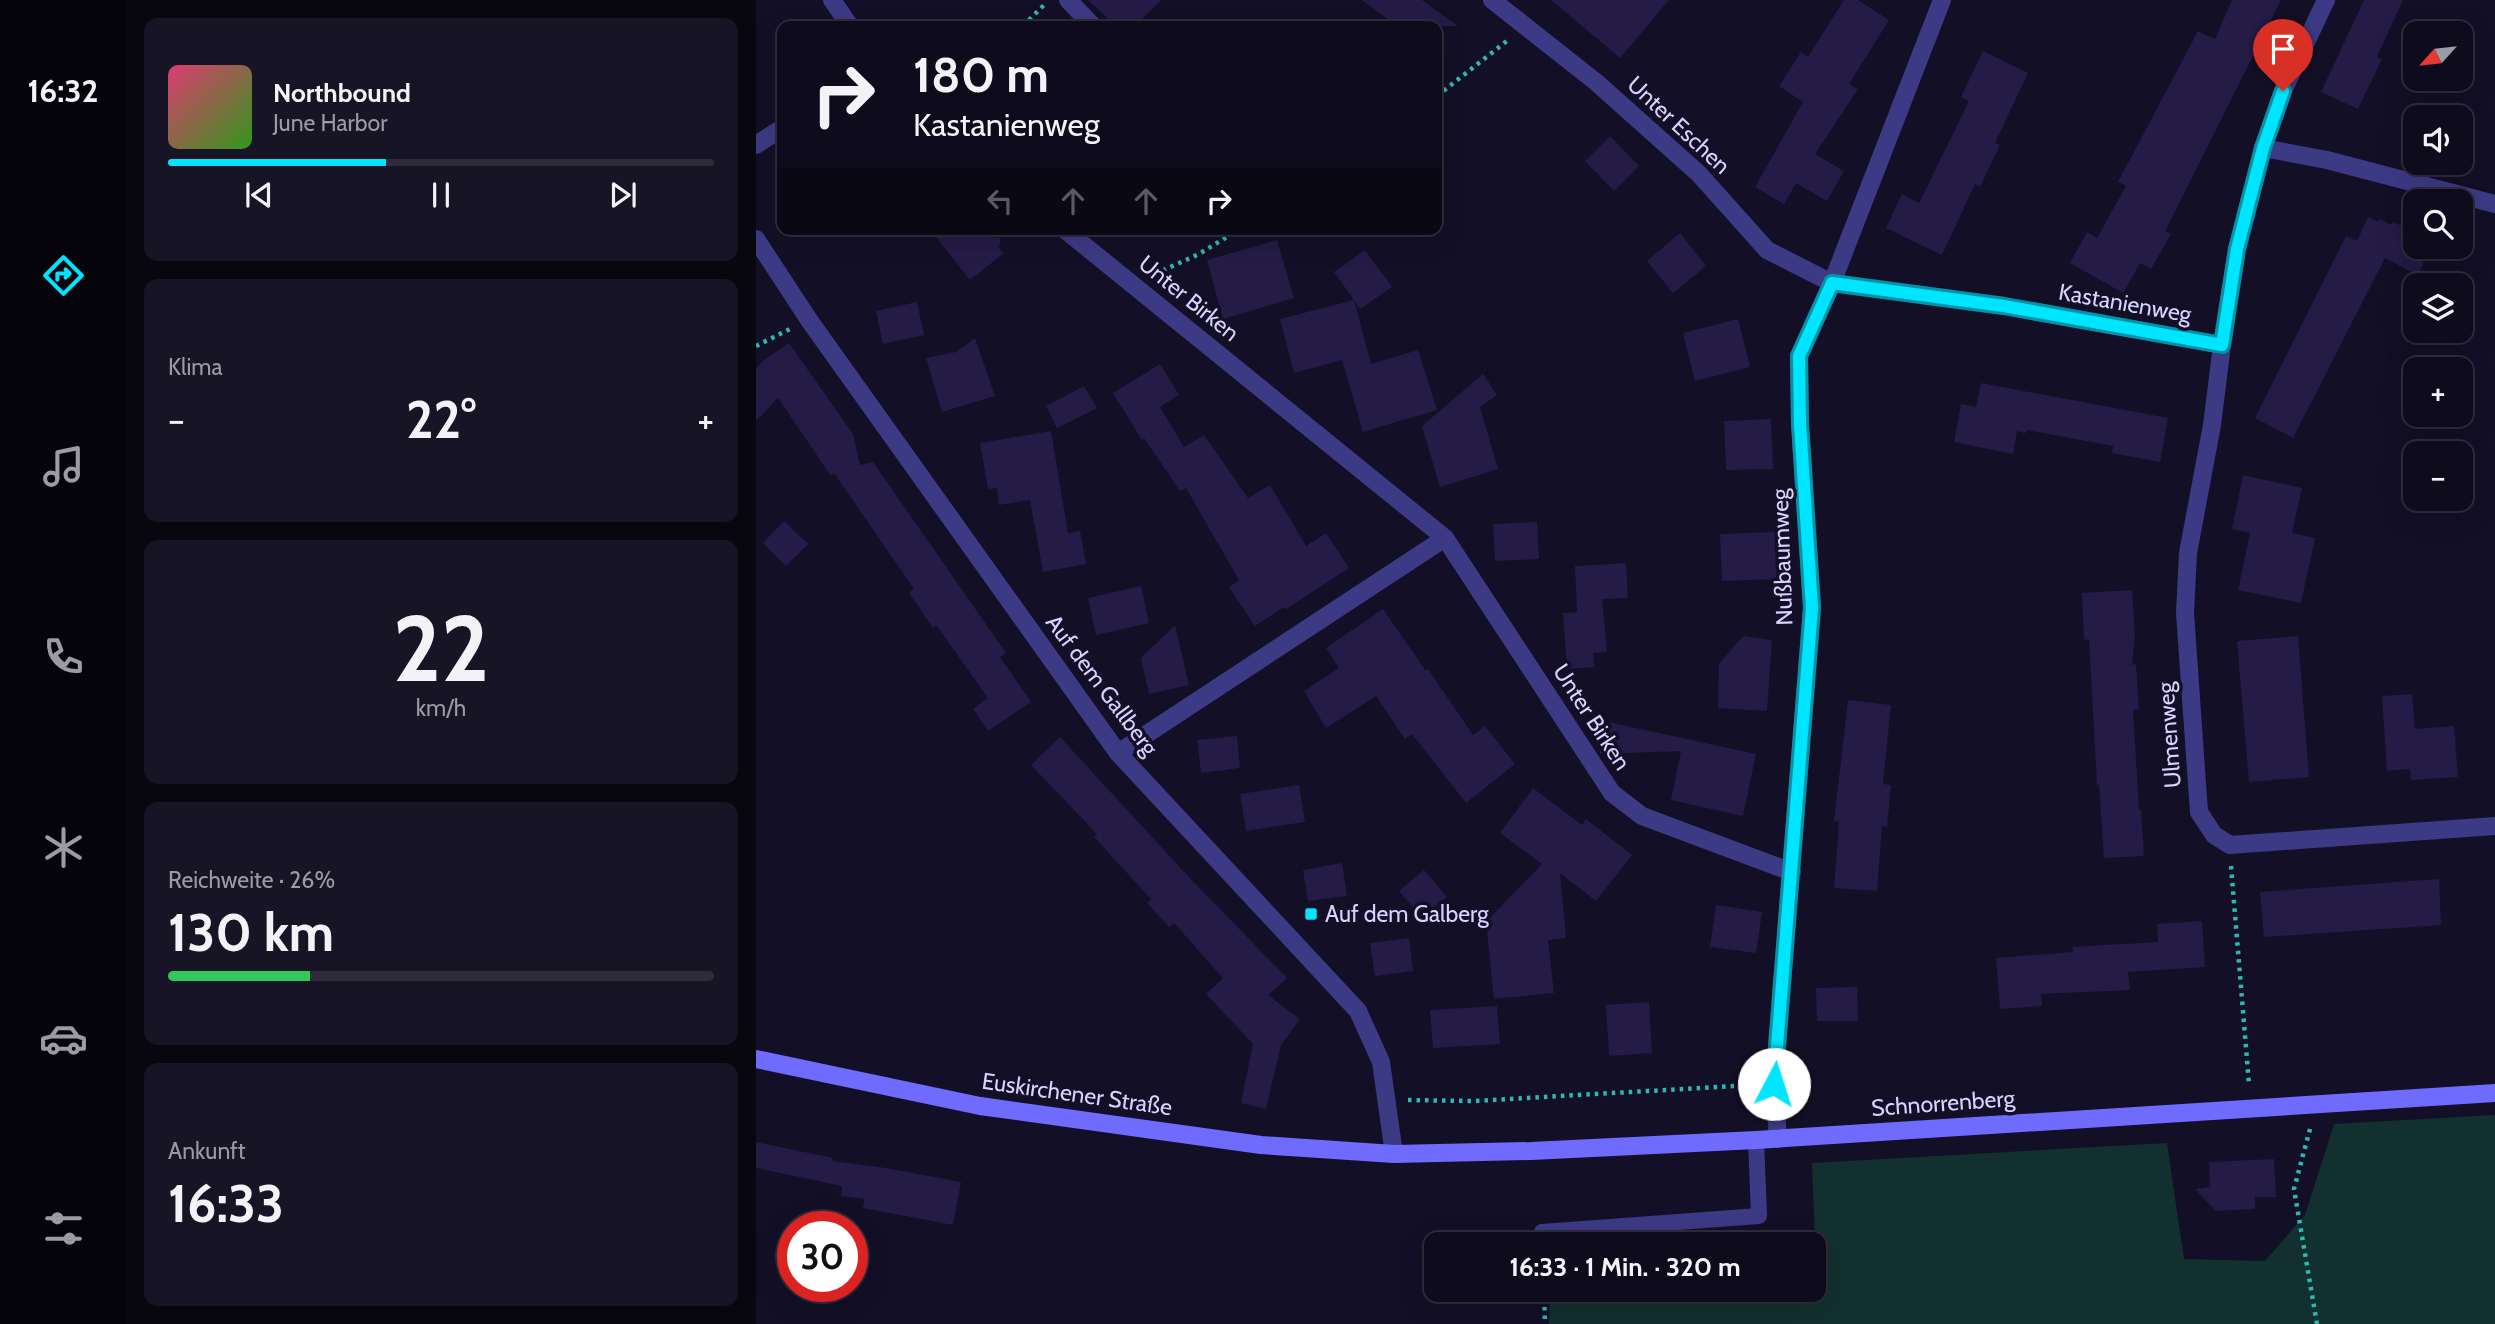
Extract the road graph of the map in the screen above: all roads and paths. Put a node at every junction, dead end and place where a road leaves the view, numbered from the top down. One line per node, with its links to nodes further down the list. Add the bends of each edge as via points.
1 (832, 0): 7 (street)
2 (1048, 0): 8 (path)
3 (1068, 0): 9 (street)
4 (1492, 0): 10 (street, Unter Eschen)
5 (1942, 0): 19 (street, Nußbaumweg)
6 (2326, 0): 14 (street, via 2283,91)
7 (846, 21)
8 (1028, 21)
9 (1088, 21)
10 (1526, 26): 11 (path); 19 (street, Unter Eschen, via 1699,174 1767,250)
11 (1442, 92)
12 (777, 131): 13 (street)
13 (756, 145)
14 (2263, 148): 15 (street); 22 (street, via 2237,249)
15 (2495, 204)
16 (1071, 235): 20 (street, Unter Birken)
17 (1230, 235): 20 (path)
18 (756, 239): 21 (street, Auf dem Gallberg)
19 (1832, 283): 22 (street, Kastanienweg, via 2004,306); 28 (street, Nußbaumweg, via 1799,356 1812,608)
20 (1132, 284): 24 (street, Unter Birken)
21 (809, 320): 23 (path); 25 (street, Auf dem Gallberg)
22 (2222, 345): 27 (street, Ulmenweg, via 2188,553 2185,613 2199,812 2214,835)
23 (756, 346)
24 (1446, 538): 25 (street); 28 (street, Unter Birken, via 1612,793 1642,816)
25 (1118, 753): 32 (street, Auf dem Gallberg, via 1358,1011 1381,1062)
26 (2495, 826): 27 (street)
27 (2230, 845): 34 (path)
28 (1792, 872): 30 (street, Nußbaumweg)
29 (756, 1059): 37 (main road, Euskirchener Straße, via 980,1106 1261,1145)
30 (1774, 1084): 32 (path, via 1474,1101); 35 (street, Nußbaumweg)
31 (2495, 1093): 33 (main road, Schnorrenberg)
32 (1386, 1099): 37 (street, Auf dem Gallberg)
33 (2317, 1104): 34 (main road, Schnorrenberg); 41 (path, via 2294,1189)
34 (2251, 1108): 35 (main road, Schnorrenberg)
35 (1778, 1139): 36 (main road, Schnorrenberg)
36 (1756, 1140): 37 (main road, Schnorrenberg); 38 (lane, via 1759,1216)
37 (1394, 1154)
38 (1542, 1232)
39 (1544, 1302): 40 (path)
40 (1545, 1324)
41 (2316, 1324)

